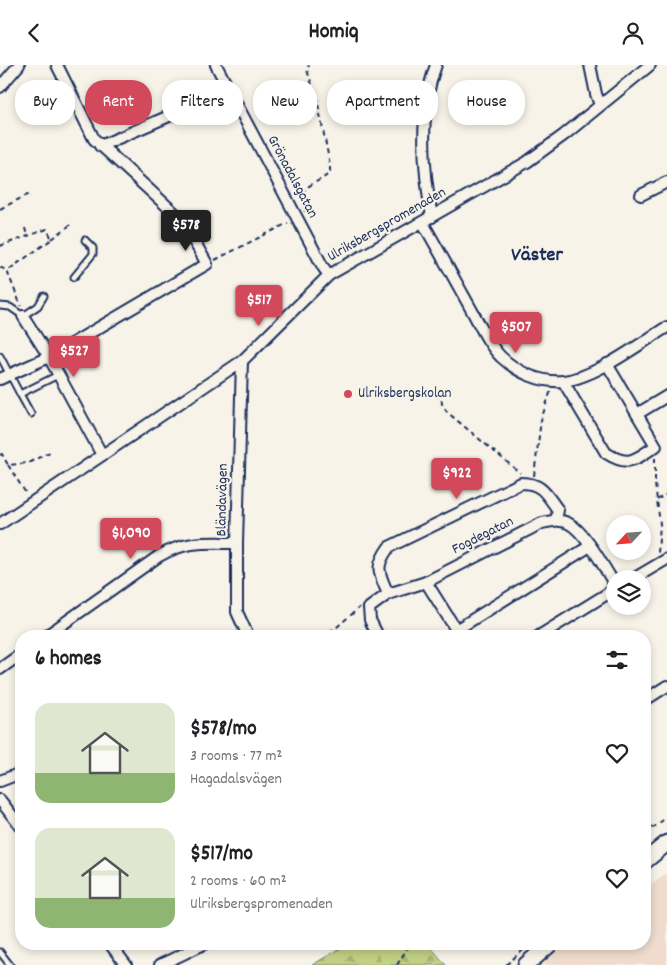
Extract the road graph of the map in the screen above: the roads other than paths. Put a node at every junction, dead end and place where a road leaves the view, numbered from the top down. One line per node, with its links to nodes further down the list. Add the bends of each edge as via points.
1 (19, 65): 8 (street)
2 (57, 65): 12 (street)
3 (216, 65): 7 (street, Grönadalsgatan)
4 (436, 65): 15 (street, via 425,114 424,151)
5 (590, 65): 9 (street)
6 (650, 65): 9 (street, Ulriksbergspromenaden)
7 (224, 80)
8 (0, 87)
9 (600, 105): 15 (street, Ulriksbergspromenaden, via 527,163)
10 (243, 116): 18 (street, Grönadalsgatan)
11 (162, 119): 12 (street)
12 (100, 146): 25 (street, via 182,220 207,264)
13 (667, 182): 14 (street)
14 (641, 195)
15 (432, 217): 16 (street, Ulriksbergspromenaden)
16 (422, 223): 18 (street, Ulriksbergspromenaden); 30 (street, via 499,355 527,375)
17 (85, 240): 19 (lane, via 93,248 93,254)
18 (329, 275): 26 (street, Ulriksbergspromenaden)
19 (74, 277)
20 (44, 296): 22 (lane, via 38,306)
21 (0, 306): 22 (lane, via 10,307)
22 (23, 316): 25 (street)
23 (667, 327): 27 (street)
24 (0, 356): 29 (lane)
25 (49, 357): 28 (street); 29 (street)
26 (242, 361): 35 (street, Ulriksbergspromenaden); 38 (street, Bländavägen)
27 (607, 364): 30 (street, via 581,376); 34 (street)
28 (58, 375): 31 (lane); 35 (street)
29 (5, 377): 31 (lane)
30 (558, 381): 34 (street, via 606,453 618,460 626,462 656,446)
31 (20, 394): 33 (lane)
32 (667, 396): 34 (street)
33 (31, 414)
34 (637, 414)
35 (102, 455): 37 (street, Ulriksbergspromenaden)
36 (556, 520): 39 (street, via 569,523); 43 (street, Fogdegatan, via 523,532); 44 (street, Fogdegatan, via 558,510 543,489 521,483 389,547 378,570)
37 (0, 525)
38 (237, 543): 46 (street, via 188,543 172,548); 47 (street, Bländavägen, via 237,613)
39 (590, 546): 42 (street); 50 (street)
40 (667, 559): 41 (street)
41 (648, 570)
42 (606, 571)
43 (426, 582): 44 (street, Fogdegatan); 49 (street)
44 (388, 594): 48 (street, Fogdegatan, via 369,608)
45 (606, 595): 51 (street)
46 (54, 630)
47 (245, 630)
48 (375, 630)
49 (456, 630)
50 (463, 630)
51 (549, 630)
52 (15, 658): 53 (street)
53 (0, 669)
54 (667, 686): 55 (street)
55 (651, 696)
56 (15, 775): 57 (street)
57 (0, 781)
58 (0, 800): 59 (street)
59 (15, 819)
60 (667, 843): 61 (street)
61 (651, 856)
62 (115, 950): 67 (street)
63 (191, 950): 68 (street)
64 (543, 950): 69 (street)
65 (0, 952): 66 (lane)
66 (10, 965)
67 (126, 965)
68 (160, 965)
69 (526, 965)

